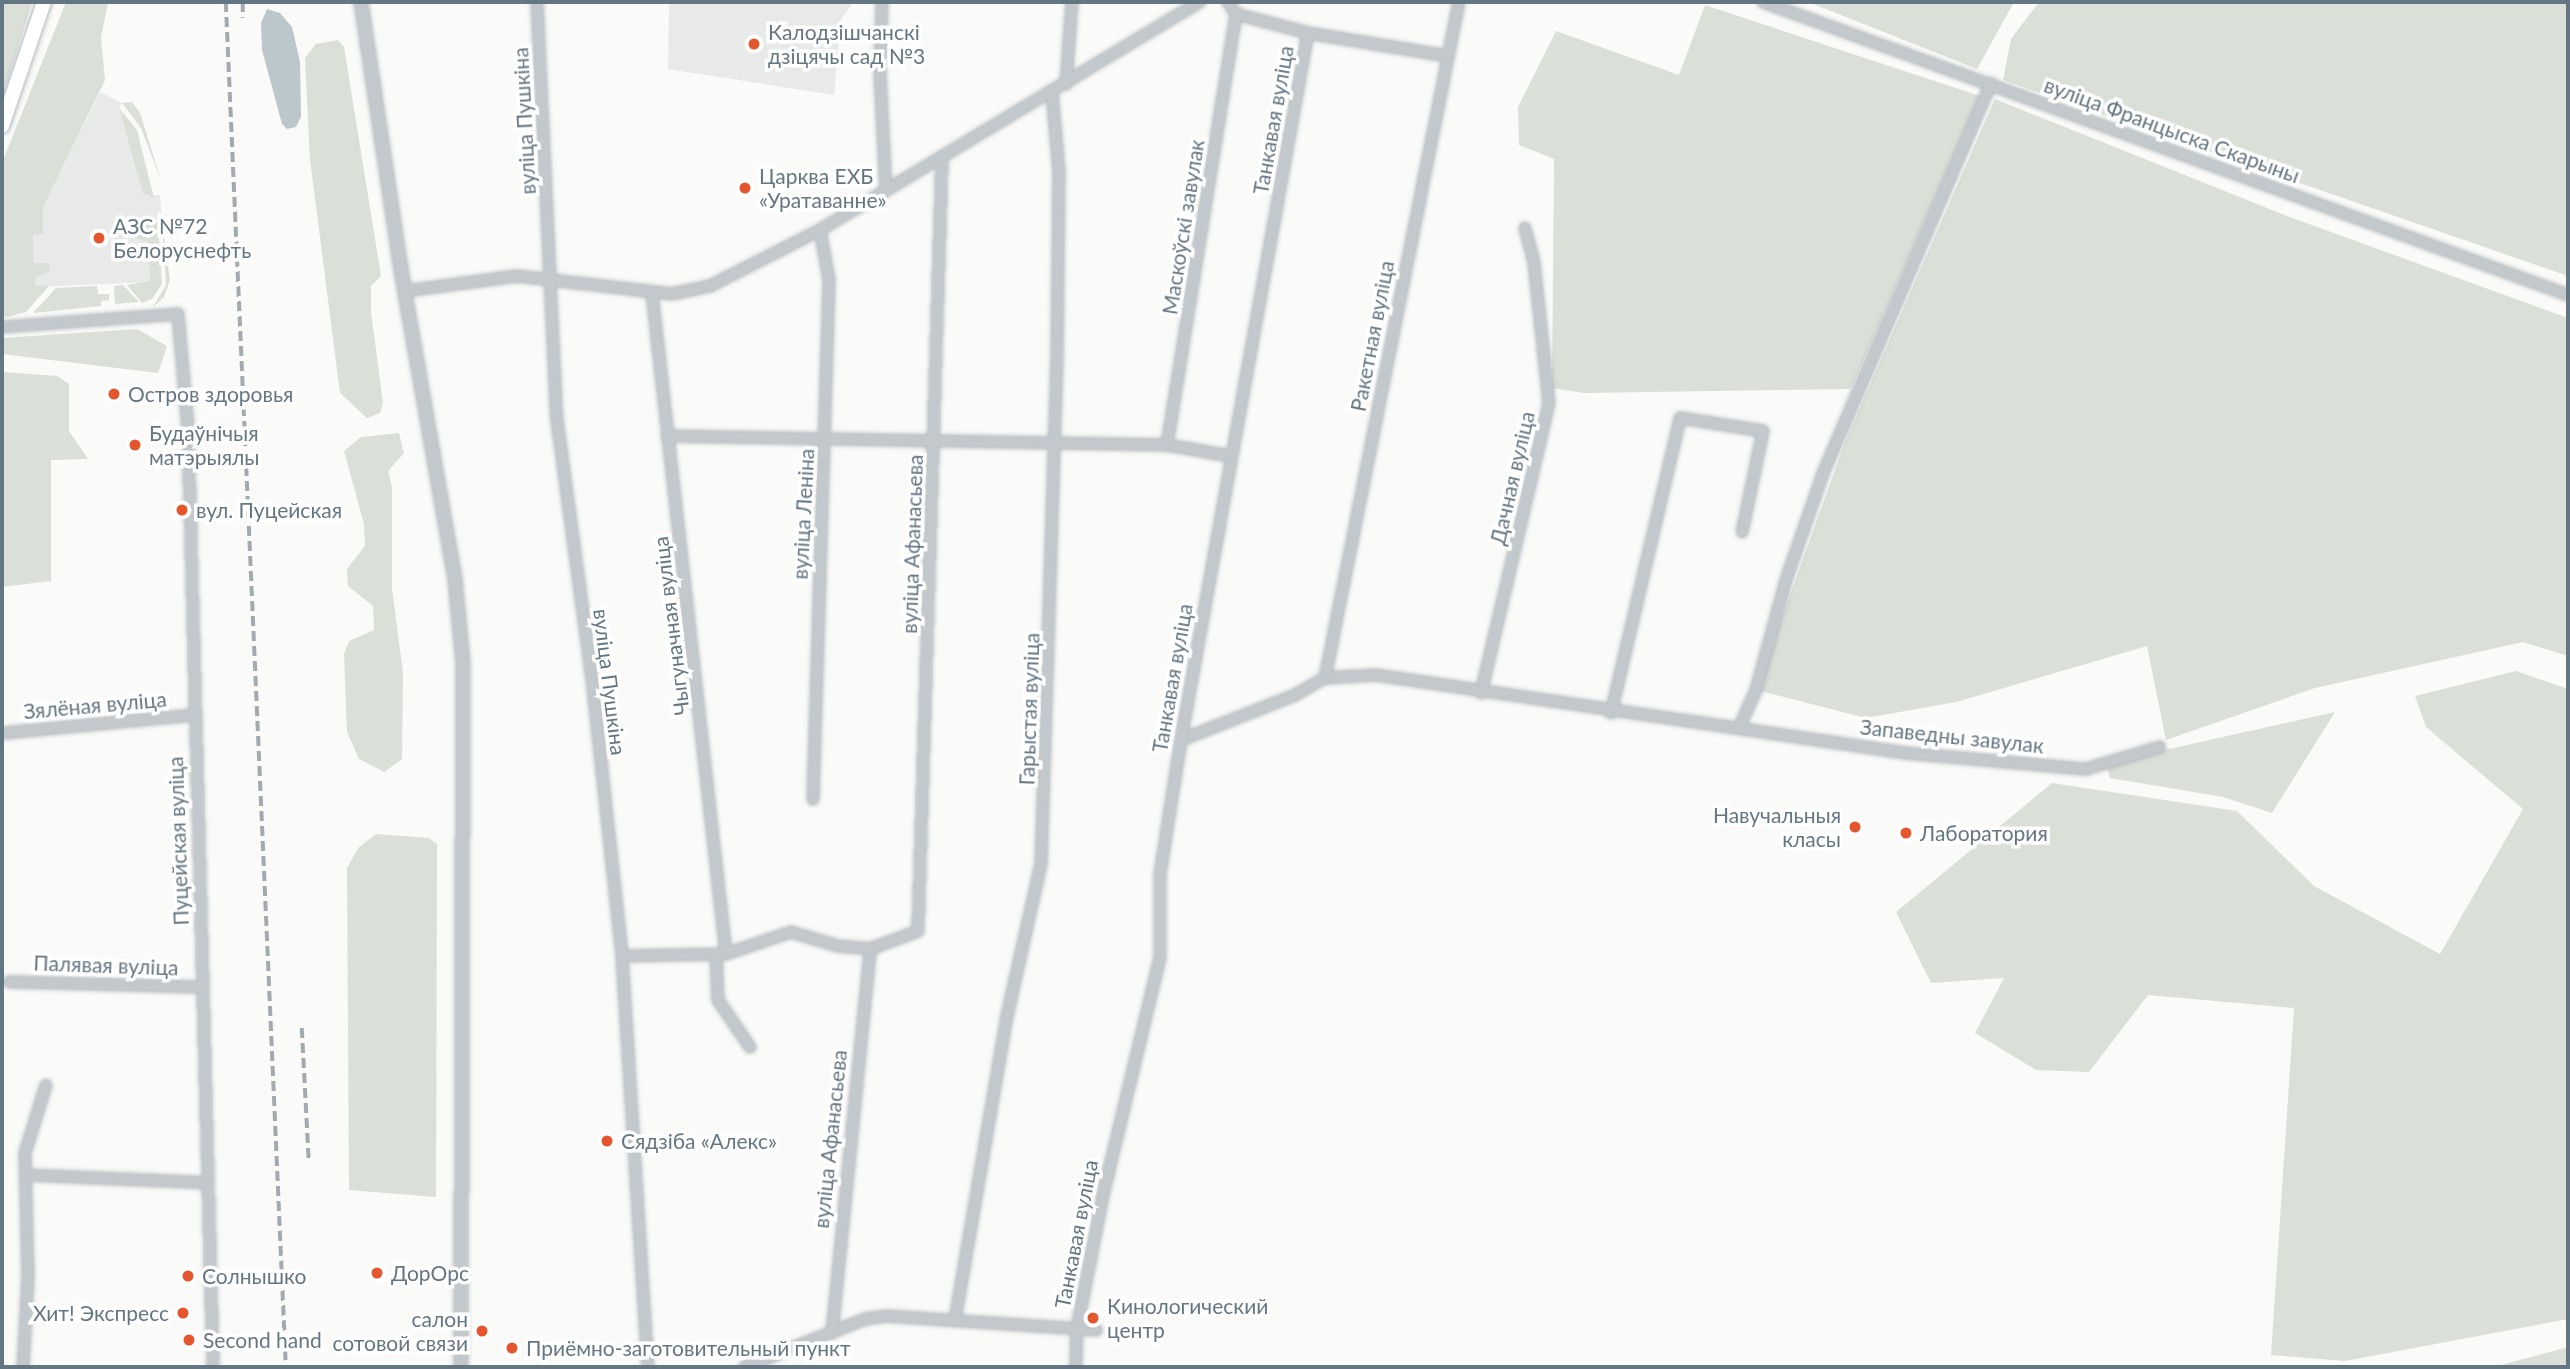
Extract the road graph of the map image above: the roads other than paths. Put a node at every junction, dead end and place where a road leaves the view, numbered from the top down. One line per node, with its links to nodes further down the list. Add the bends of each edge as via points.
1 (44, 2): 16 (main road)
2 (361, 2): 22 (street)
3 (537, 2): 21 (street, вуліца Пушкіна)
4 (882, 2): 18 (street, via 880,74)
5 (1072, 2): 14 (street)
6 (1200, 2): 14 (street)
7 (1228, 2): 10 (street)
8 (1459, 2): 12 (street, Ракетная вуліца)
9 (1762, 2): 13 (street, вуліца Францыска Скарыны)
10 (1236, 14): 11 (street); 30 (street, Маскоўскі завулак)
11 (1308, 33): 12 (street); 31 (street, Танкавая вуліца)
12 (1447, 56): 33 (street, Ракетная вуліца)
13 (1991, 83): 24 (street, вуліца Францыска Скарыны); 37 (street, via 1825,471 1786,580 1756,690)
14 (1066, 85): 15 (street)
15 (1052, 92): 17 (street); 29 (street, Гарыстая вуліца, via 1059,172)
16 (2, 126)
17 (942, 158): 18 (street); 27 (street, вуліца Афанасьева)
18 (887, 191): 20 (street)
19 (1525, 228): 34 (street, Дачная вуліца, via 1534,262 1549,403)
20 (820, 230): 23 (street, via 710,286); 28 (street, вуліца Леніна, via 829,280)
21 (550, 278): 22 (street, via 481,278); 23 (street); 44 (street, вуліца Пушкіна, via 559,432)
22 (405, 291): 57 (street, via 455,579 463,663)
23 (652, 293): 26 (street, Чыгуначная вуліца)
24 (2568, 295)
25 (3, 326): 36 (street, Пуцейская вуліца, via 178,313 188,417)
26 (667, 436): 28 (street); 43 (street, Чыгуначная вуліца)
27 (935, 440): 28 (street); 29 (street); 42 (street, вуліца Афанасьева, via 918,931)
28 (825, 441): 41 (street, вуліца Леніна)
29 (1052, 442): 30 (street); 51 (street, Гарыстая вуліца, via 1051,619 1041,864 1007,1016)
30 (1167, 445): 31 (street)
31 (1230, 456): 39 (street, Танкавая вуліца)
32 (1742, 532): 35 (street, via 1763,431 1680,418)
33 (1325, 678): 34 (street, via 1376,676); 39 (street, via 1295,695)
34 (1481, 693): 35 (street)
35 (1611, 713): 37 (street)
36 (194, 715): 38 (street, Зялёная вуліца); 46 (street, Пуцейская вуліца)
37 (1739, 728): 40 (street, Запаведны завулак, via 1905,753 2086,769)
38 (2, 733)
39 (1181, 740): 52 (street, Танкавая вуліца, via 1160,874 1160,958 1129,1073)
40 (2160, 747)
41 (813, 799)
42 (870, 949): 43 (street, via 838,946 791,932); 54 (street, вуліца Афанасьева)
43 (721, 954): 44 (street); 47 (street, Чыгуначная вуліца, via 718,1000)
44 (622, 956): 58 (street, вуліца Пушкіна)
45 (9, 982): 46 (street, Палявая вуліца)
46 (202, 987): 50 (street, Пуцейская вуліца)
47 (750, 1047)
48 (46, 1085): 49 (street, via 27,1138)
49 (26, 1175): 50 (street); 55 (street, via 28,1278)
50 (207, 1183): 56 (street, Пуцейская вуліца)
51 (955, 1320): 52 (street); 54 (street, via 886,1316)
52 (1077, 1328): 53 (street); 60 (street, Танкавая вуліца)
53 (1097, 1330)
54 (832, 1333): 59 (street)
55 (23, 1367)
56 (213, 1367)
57 (461, 1367)
58 (648, 1367)
59 (745, 1367)
60 (1076, 1367)

